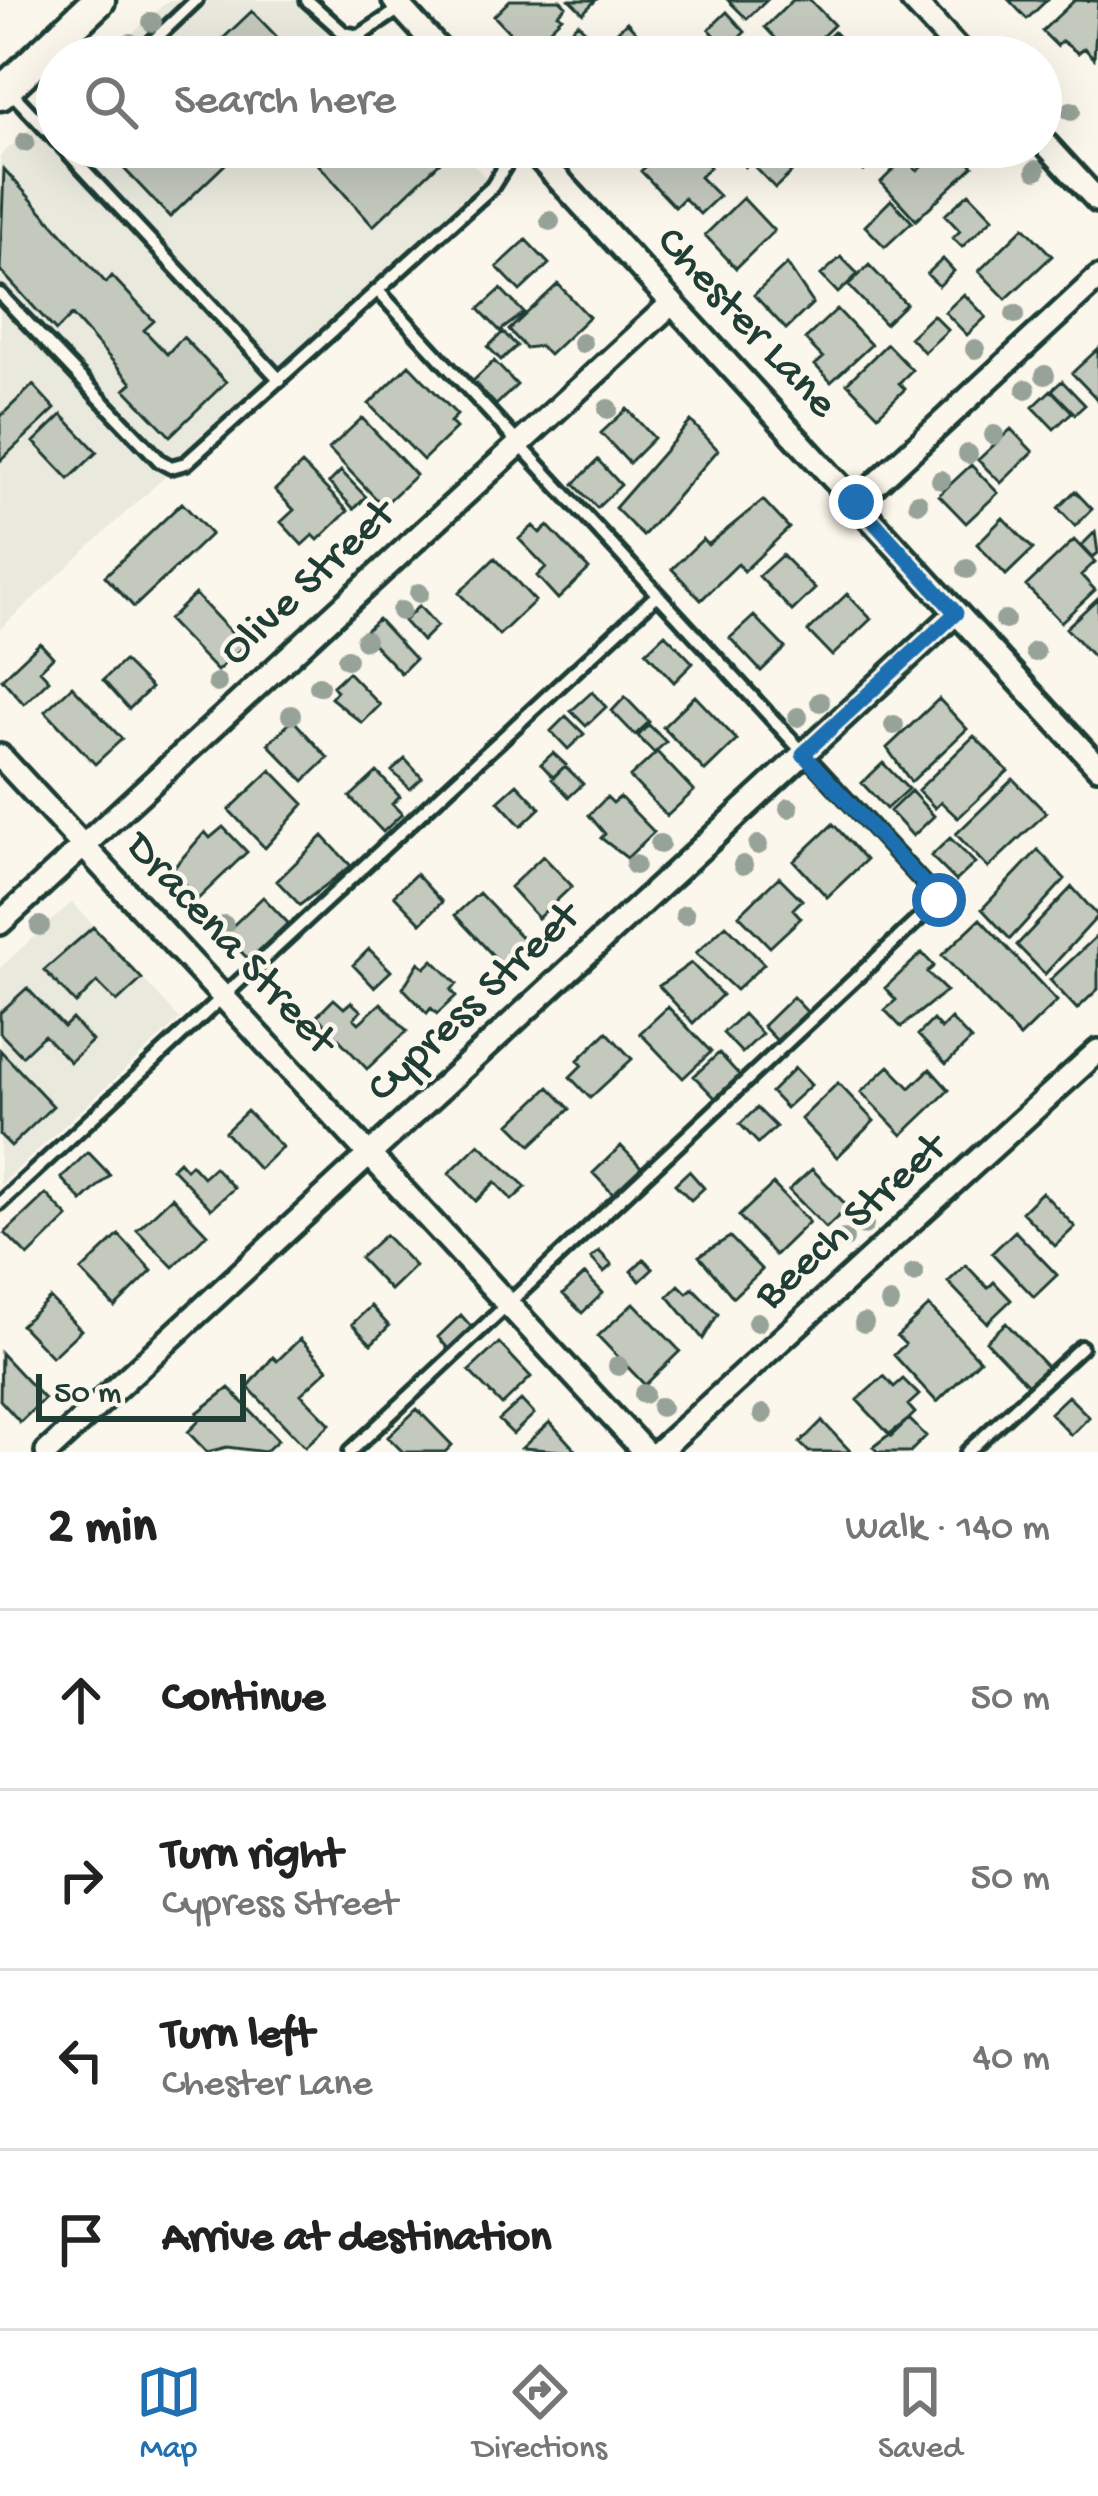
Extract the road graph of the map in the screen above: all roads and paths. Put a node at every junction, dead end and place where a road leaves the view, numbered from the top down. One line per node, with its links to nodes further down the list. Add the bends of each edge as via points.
1 (99, 0): 6 (main road)
2 (196, 0): 7 (lane)
3 (307, 0): 5 (lane, via 344,33 359,36)
4 (912, 0): 9 (street)
5 (398, 4): 8 (street)
6 (61, 36)
7 (158, 36)
8 (427, 36)
9 (945, 36)
10 (36, 60): 11 (main road)
11 (4, 91): 12 (lane)
12 (36, 120)
13 (1062, 162): 17 (street)
14 (84, 168): 22 (lane)
15 (504, 168): 19 (lane)
16 (548, 168): 21 (street, Chester Lane)
17 (1098, 201)
18 (1098, 278): 24 (street)
19 (379, 292): 22 (lane); 23 (lane)
20 (0, 294): 22 (lane, via 171,467 186,463)
21 (672, 303): 23 (street, Olive Street); 24 (street, Chester Lane)
22 (280, 380)
23 (518, 445): 25 (lane); 30 (street, Olive Street)
24 (856, 502): 26 (street, Chester Lane)
25 (657, 596): 27 (lane); 32 (lane)
26 (956, 613): 27 (street, Cypress Street); 29 (street, Chester Lane)
27 (803, 754): 34 (street, Cypress Street); 36 (lane, via 939,900)
28 (0, 756): 30 (street, Dracena Street)
29 (1098, 767)
30 (83, 846): 31 (street, Olive Street); 32 (street, Dracena Street)
31 (0, 923)
32 (224, 998): 34 (street, Dracena Street); 35 (lane)
33 (1098, 1051): 41 (street, Beech Street)
34 (369, 1155): 36 (street, Dracena Street); 38 (street, Cypress Street)
35 (0, 1203)
36 (508, 1306): 39 (lane); 40 (street, Dracena Street)
37 (1081, 1347): 42 (lane)
38 (47, 1452)
39 (350, 1452)
40 (645, 1452)
41 (658, 1452)
42 (967, 1452)

